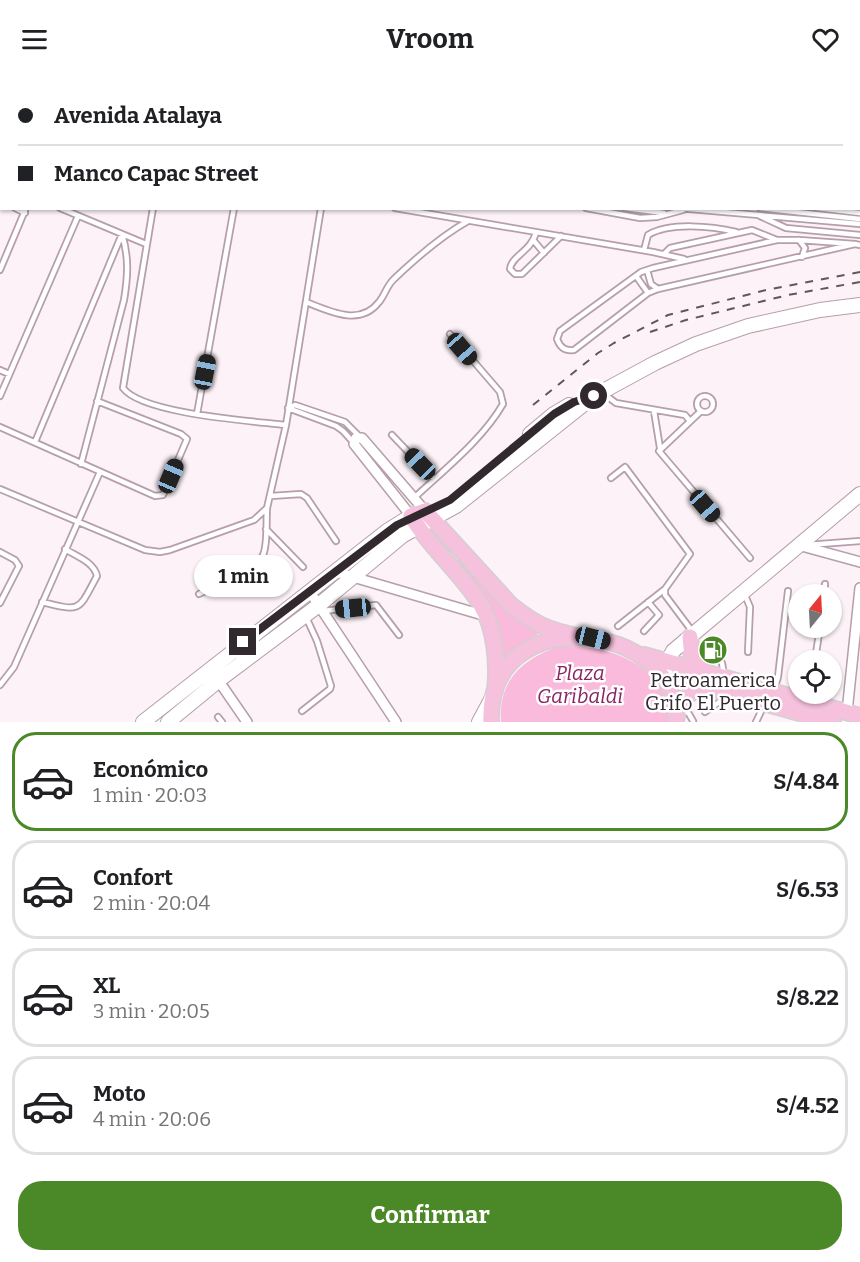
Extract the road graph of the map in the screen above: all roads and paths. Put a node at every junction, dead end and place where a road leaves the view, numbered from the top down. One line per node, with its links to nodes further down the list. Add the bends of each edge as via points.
1 (64, 210): 17 (lane)
2 (153, 210): 29 (lane)
3 (234, 210): 53 (lane)
4 (321, 210): 41 (lane)
5 (406, 210): 19 (lane)
6 (597, 210): 15 (lane, via 640,218)
7 (640, 210): 15 (lane)
8 (683, 210): 15 (lane)
9 (707, 210): 13 (lane)
10 (778, 210): 18 (lane)
11 (834, 210): 14 (lane)
12 (26, 211): 36 (lane)
13 (728, 211): 16 (lane)
14 (860, 213)
15 (669, 214)
16 (757, 215): 20 (lane); 24 (lane, via 786,228)
17 (78, 216): 23 (lane); 45 (lane)
18 (860, 219)
19 (470, 221): 21 (lane); 41 (lane, via 454,229 392,280 379,302 362,314 350,316)
20 (860, 224)
21 (536, 232): 25 (lane); 28 (lane)
22 (738, 232): 26 (lane, via 756,231); 31 (lane, via 687,226 655,232 648,235); 33 (lane, via 670,248)
23 (122, 234): 29 (lane); 48 (lane, via 128,272 124,300); 60 (lane)
24 (860, 235)
25 (561, 237): 31 (lane); 32 (lane)
26 (777, 240): 27 (lane); 35 (lane)
27 (799, 240): 30 (lane); 34 (lane, via 805,248)
28 (534, 241): 32 (lane); 32 (lane, via 510,269 522,274)
29 (146, 244): 53 (lane, via 123,388 134,397)
30 (857, 245): 34 (lane)
31 (644, 250): 33 (lane)
32 (544, 253)
33 (664, 254): 35 (lane)
34 (802, 257): 39 (lane)
35 (688, 260): 37 (lane)
36 (0, 270)
37 (647, 270): 38 (lane); 39 (lane, via 651,284)
38 (636, 276): 40 (lane); 40 (lane, via 560,331 560,346 574,350)
39 (658, 289): 40 (lane)
40 (648, 293)
41 (306, 302): 50 (lane)
42 (860, 305): 46 (main road, via 748,326 696,344)
43 (450, 334): 66 (lane, via 500,392 503,404 480,434)
44 (0, 370): 45 (lane)
45 (9, 374): 47 (lane)
46 (598, 394): 51 (lane, via 616,404); 73 (main road, via 456,506)
47 (0, 396)
48 (98, 401): 62 (lane); 63 (lane, via 187,439 160,497)
49 (697, 405): 52 (lane); 52 (lane, via 702,396 709,396 714,402 709,412); 54 (lane)
50 (288, 408): 56 (lane); 59 (lane, via 336,426); 59 (lane, via 295,405 345,422)
51 (654, 411): 54 (lane); 61 (lane)
52 (701, 411): 55 (lane)
53 (197, 414): 56 (lane)
54 (685, 415): 55 (lane)
55 (690, 421): 61 (lane)
56 (286, 425): 70 (lane)
57 (0, 427): 60 (lane)
58 (392, 435): 66 (lane)
59 (358, 441): 64 (street); 67 (street)
60 (34, 442): 62 (lane)
61 (660, 448): 81 (lane, via 660,454)
62 (81, 464): 63 (lane)
63 (100, 472): 74 (lane)
64 (393, 474): 67 (street); 71 (street)
65 (611, 478): 87 (lane, via 625,467 690,554)
66 (434, 479): 71 (lane)
67 (385, 481): 73 (street)
68 (0, 489): 74 (lane)
69 (860, 494): 78 (main road)
70 (271, 496): 72 (lane); 76 (lane, via 301,494 307,498)
71 (414, 498): 73 (street)
72 (267, 508): 74 (lane, via 254,520 160,552 145,550); 75 (lane)
73 (422, 518): 84 (main road, via 387,531); 85 (main road); 97 (main road, via 429,542 475,595); 102 (main road, via 511,605 543,628)
74 (77, 522): 79 (lane)
75 (266, 529): 83 (lane); 91 (lane, via 264,554 259,563)
76 (336, 541)
77 (860, 541): 78 (lane)
78 (798, 545): 82 (street); 88 (main road)
79 (65, 549): 92 (lane); 92 (lane, via 89,564 97,576 76,608)
80 (0, 552): 94 (lane, via 18,566)
81 (750, 558)
82 (860, 562)
83 (303, 567)
84 (336, 572): 85 (street); 90 (main road)
85 (352, 577): 95 (main road); 97 (street)
86 (860, 588): 121 (street)
87 (665, 589): 93 (lane); 100 (lane, via 665,595)
88 (743, 591): 100 (main road); 103 (lane, via 750,607)
89 (788, 591): 115 (lane, via 778,677)
90 (310, 592): 95 (street); 107 (main road)
91 (199, 594)
92 (42, 602): 112 (lane, via 14,667)
93 (648, 602): 98 (lane); 99 (lane, via 658,615)
94 (0, 603)
95 (321, 608): 96 (main road); 101 (lane, via 376,605); 127 (street)
96 (305, 615): 110 (main road); 119 (lane, via 331,686)
97 (486, 616): 113 (main road, via 496,664)
98 (618, 626)
99 (644, 631)
100 (692, 634): 106 (main road); 108 (main road, via 692,657)
101 (399, 635)
102 (577, 636): 104 (main road); 113 (main road, via 554,638 524,652 507,668)
103 (748, 652)
104 (635, 653): 106 (main road); 111 (main road)
105 (717, 657): 109 (lane)
106 (667, 662): 108 (main road); 111 (main road)
107 (210, 668): 110 (street); 123 (main road)
108 (706, 672): 109 (main road)
109 (725, 678): 115 (main road)
110 (219, 680): 124 (main road); 126 (street)
111 (667, 683): 130 (main road, via 675,701)
112 (0, 685)
113 (494, 693): 128 (main road); 129 (main road)
114 (730, 693): 115 (main road); 118 (main road, via 697,690 687,694); 120 (lane)
115 (769, 697): 116 (main road); 132 (lane); 133 (main road)
116 (788, 697)
117 (828, 704): 121 (main road)
118 (679, 706): 130 (main road); 131 (lane)
119 (302, 711)
120 (705, 712)
121 (854, 714)
122 (218, 717): 125 (lane)
123 (142, 722)
124 (168, 722)
125 (222, 722)
126 (247, 722)
127 (396, 722)
128 (479, 722)
129 (491, 722)
130 (676, 722)
131 (693, 722)
132 (756, 722)
133 (833, 722)

